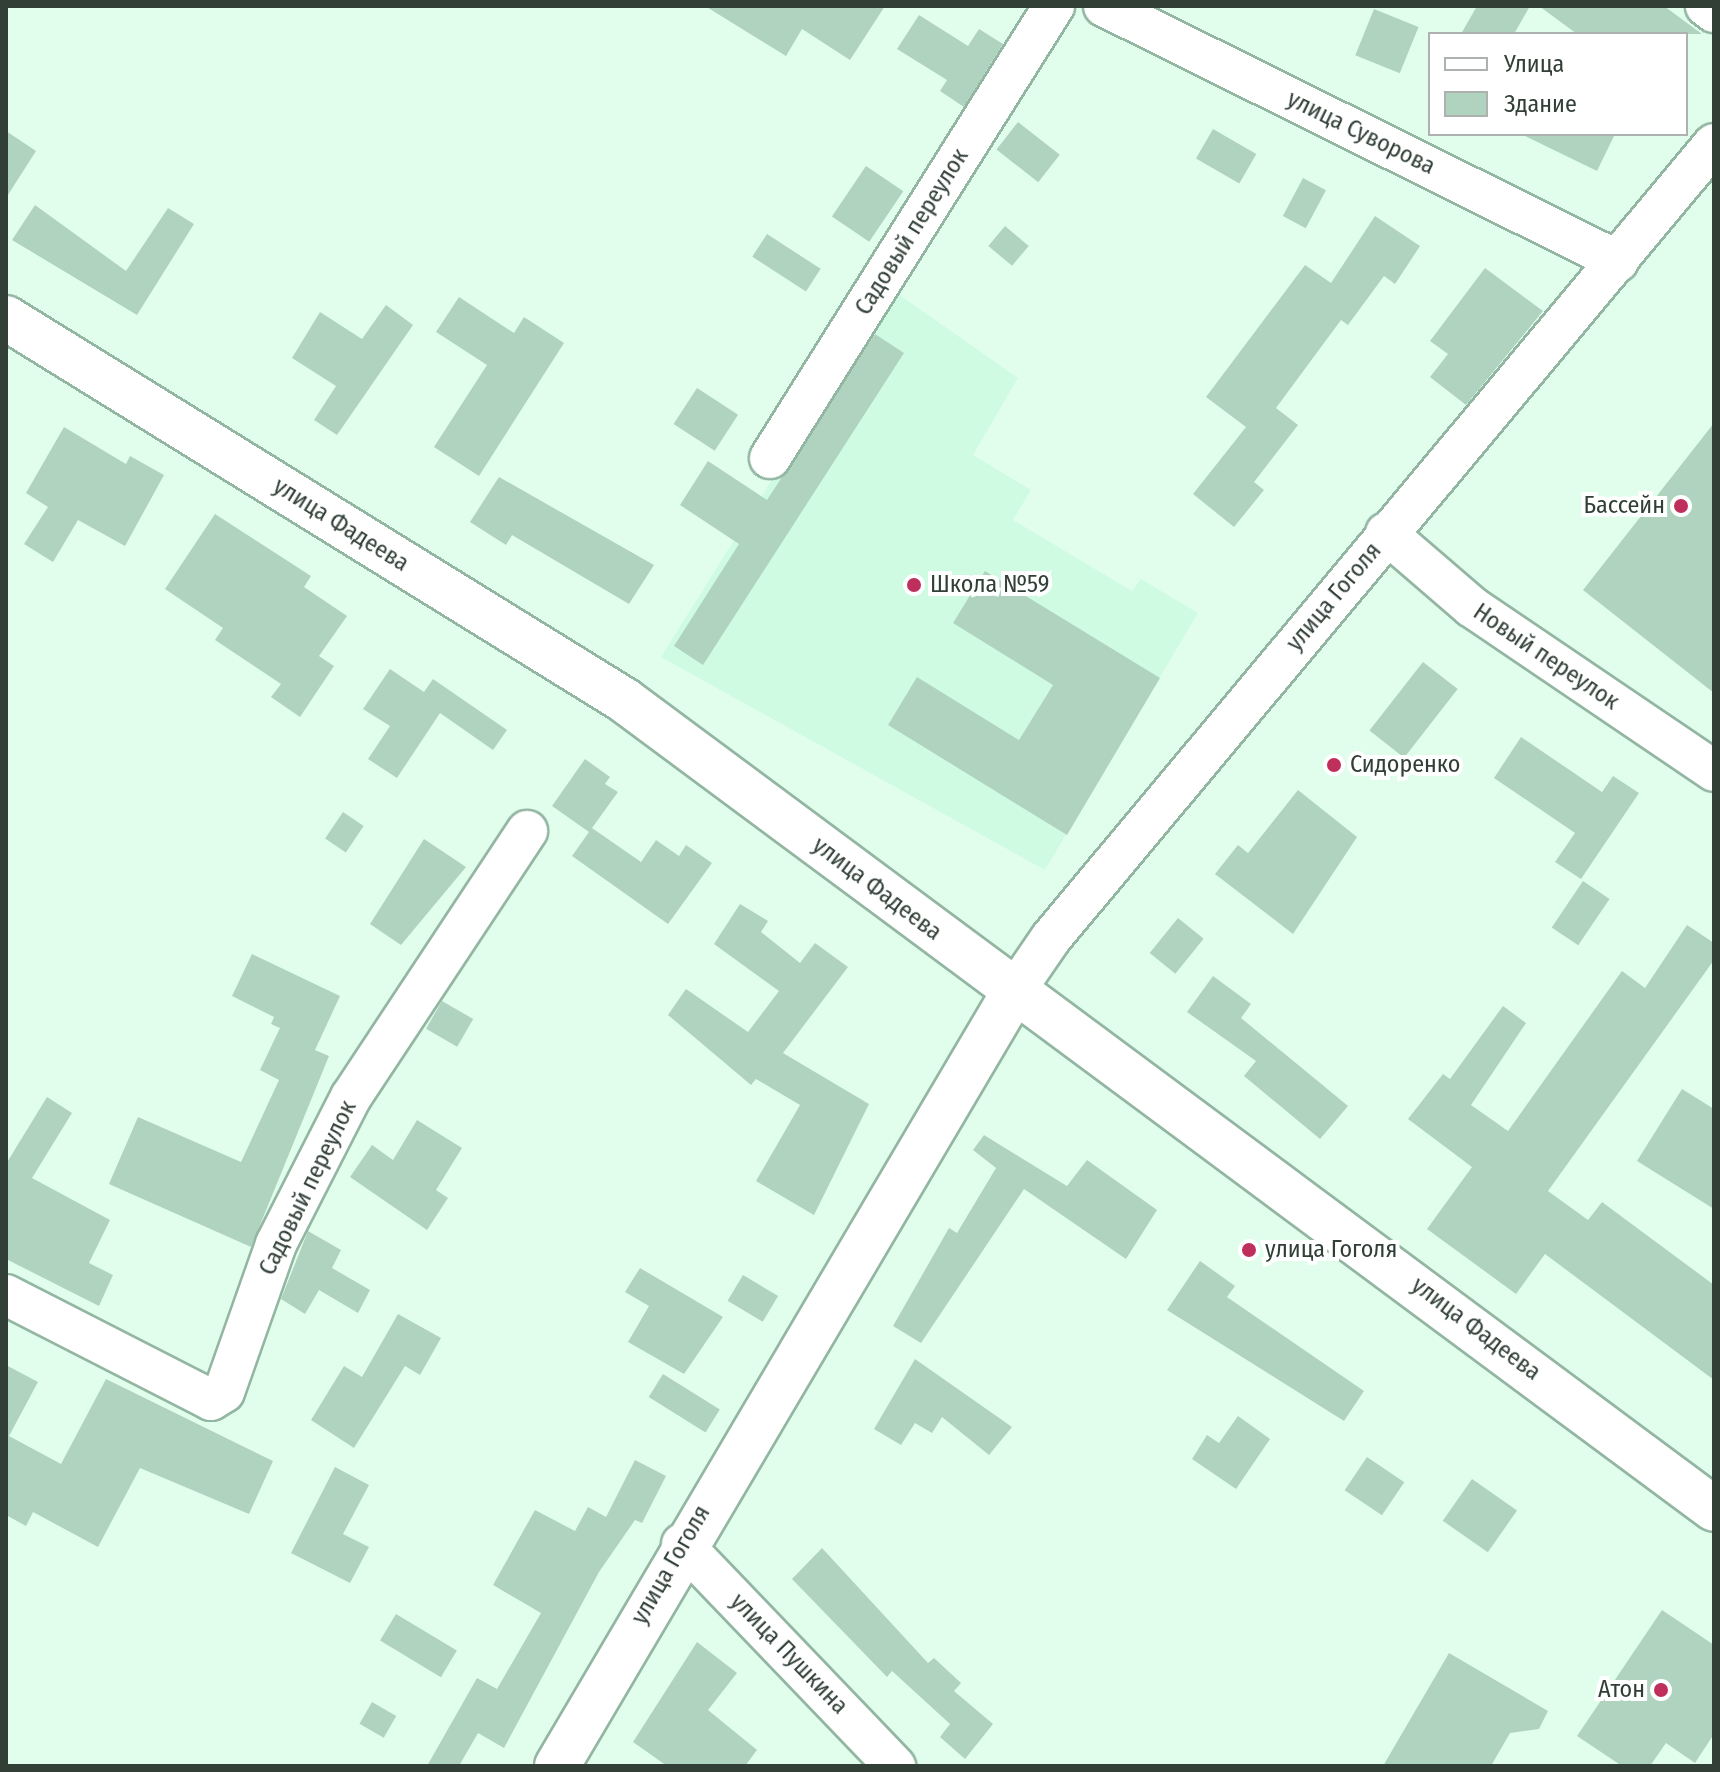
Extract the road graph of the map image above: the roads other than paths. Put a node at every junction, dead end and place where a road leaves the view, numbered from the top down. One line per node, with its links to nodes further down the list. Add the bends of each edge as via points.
1 (1054, 6): 8 (street, Садовый переулок)
2 (1104, 6): 6 (street, улица Суворова)
3 (1706, 6): 4 (street)
4 (1714, 12)
5 (1714, 144): 6 (street, улица Гоголя)
6 (1618, 261): 9 (street, улица Гоголя)
7 (6, 318): 12 (main road, улица Фадеева, via 624,700)
8 (770, 458)
9 (1386, 533): 10 (street, Новый переулок, via 1472,607); 12 (street, улица Гоголя)
10 (1714, 771)
11 (527, 831): 13 (street, Садовый переулок, via 351,1097 276,1244 224,1392 211,1400)
12 (1014, 992): 14 (main road, улица Фадеева); 15 (main road, улица Гоголя)
13 (6, 1295)
14 (1714, 1509)
15 (682, 1544): 16 (main road, улица Гоголя); 17 (street, улица Пушкина)
16 (557, 1766)
17 (895, 1766)

